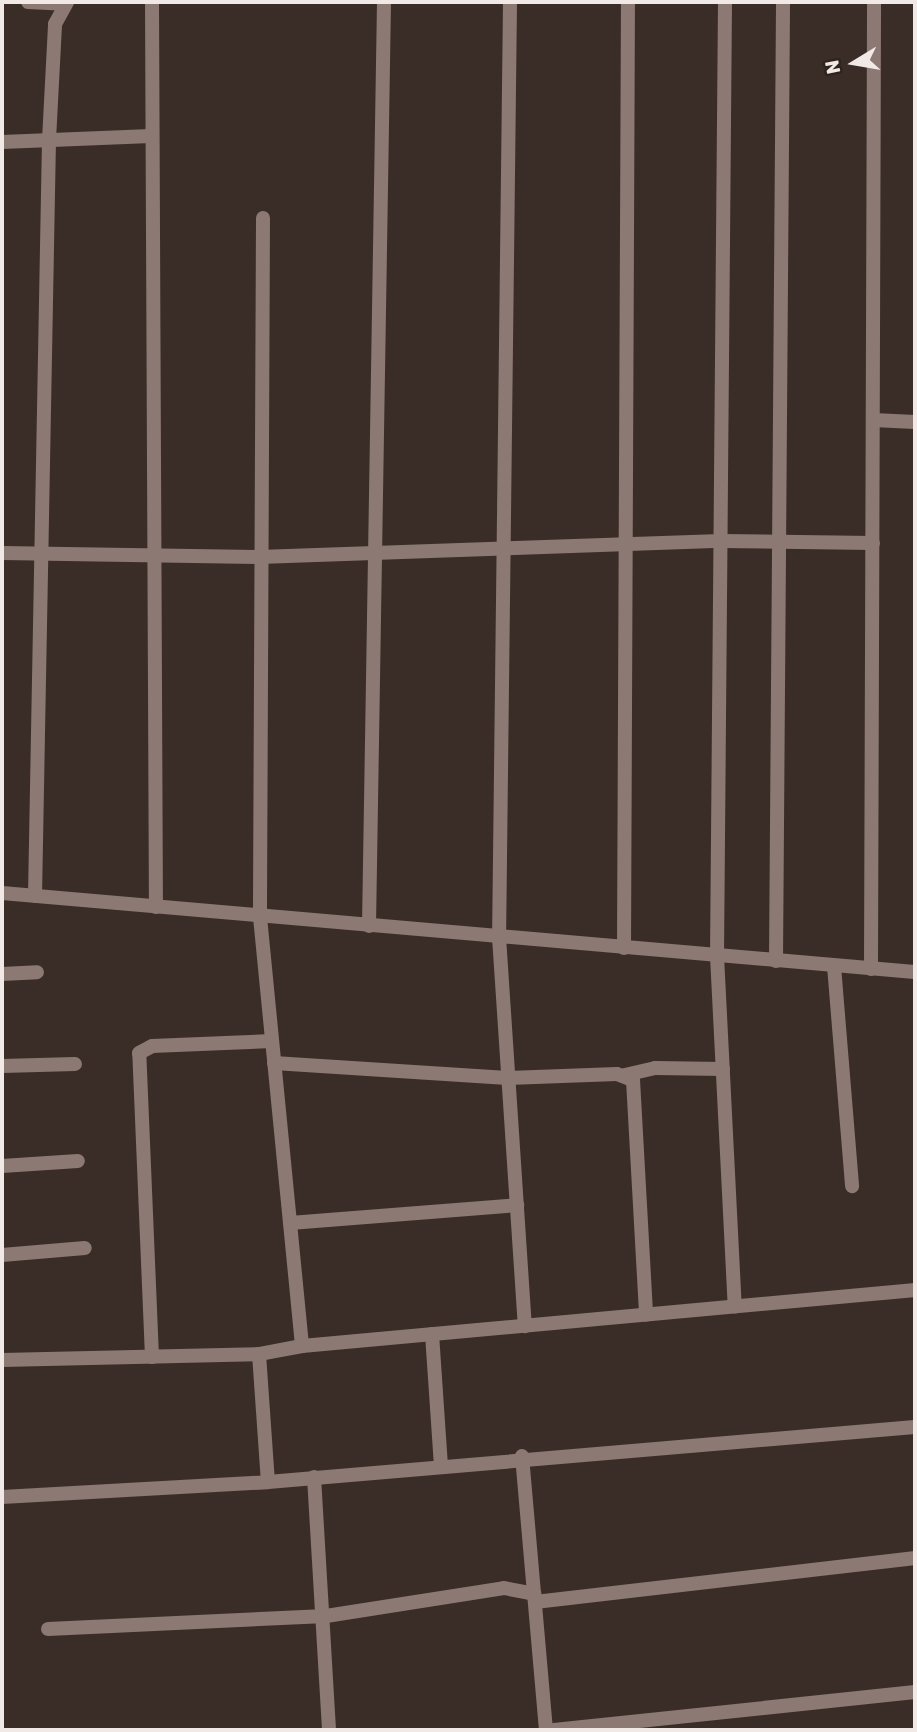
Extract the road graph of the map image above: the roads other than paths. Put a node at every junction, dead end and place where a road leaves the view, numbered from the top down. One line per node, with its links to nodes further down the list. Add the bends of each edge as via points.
1 (28, 2): 9 (street)
2 (152, 2): 10 (street)
3 (384, 2): 21 (street)
4 (510, 2): 20 (street)
5 (628, 2): 18 (street)
6 (725, 2): 16 (street)
7 (783, 2): 17 (street)
8 (874, 2): 14 (street)
9 (65, 3): 11 (street, via 55,24)
10 (151, 136): 11 (street); 24 (street)
11 (49, 141): 12 (street); 22 (street)
12 (2, 142)
13 (264, 218): 25 (street)
14 (873, 420): 15 (street); 19 (street)
15 (915, 422)
16 (721, 541): 17 (street); 18 (street); 33 (street)
17 (779, 541): 19 (street); 34 (street)
18 (625, 543): 20 (street); 32 (street)
19 (873, 543): 36 (street)
20 (504, 546): 21 (street); 31 (street)
21 (372, 549): 25 (street); 30 (street)
22 (41, 552): 23 (street); 24 (street); 27 (street)
23 (2, 553)
24 (154, 557): 25 (street); 28 (street)
25 (259, 557): 29 (street)
26 (2, 893): 27 (street)
27 (35, 896): 28 (street)
28 (156, 907): 29 (street)
29 (260, 916): 30 (street); 40 (street)
30 (369, 926): 31 (street)
31 (499, 937): 32 (street); 46 (street)
32 (624, 948): 33 (street)
33 (717, 956): 34 (street); 44 (street)
34 (776, 961): 35 (street)
35 (834, 966): 36 (street); 49 (street)
36 (871, 969): 38 (street)
37 (37, 972): 39 (street)
38 (915, 972)
39 (2, 974)
40 (272, 1041): 41 (street); 61 (street, via 152,1046 139,1053)
41 (274, 1063): 46 (street); 51 (street)
42 (75, 1064): 43 (street)
43 (2, 1066)
44 (723, 1069): 45 (street, via 655,1068); 55 (street)
45 (625, 1075): 46 (street); 56 (street, via 636,1089)
46 (508, 1078): 50 (street)
47 (78, 1161): 48 (street)
48 (2, 1166)
49 (852, 1186)
50 (517, 1205): 51 (street); 57 (street)
51 (290, 1223): 59 (street)
52 (85, 1248): 53 (street)
53 (2, 1255)
54 (915, 1290): 55 (street)
55 (735, 1307): 56 (street)
56 (646, 1315): 57 (street)
57 (525, 1326): 58 (street)
58 (432, 1334): 59 (street); 65 (street)
59 (302, 1346): 60 (street)
60 (259, 1354): 61 (street); 67 (street)
61 (152, 1357): 62 (street)
62 (2, 1360)
63 (915, 1427): 64 (street)
64 (523, 1456): 65 (street); 70 (street)
65 (441, 1466): 66 (street)
66 (314, 1477): 67 (street); 71 (street)
67 (268, 1482): 68 (street)
68 (2, 1497)
69 (915, 1558): 70 (street)
70 (535, 1598): 71 (street, via 505,1588); 75 (street)
71 (326, 1616): 72 (street); 74 (street)
72 (48, 1629)
73 (915, 1692): 76 (street)
74 (329, 1730)
75 (546, 1730)
76 (554, 1730)

